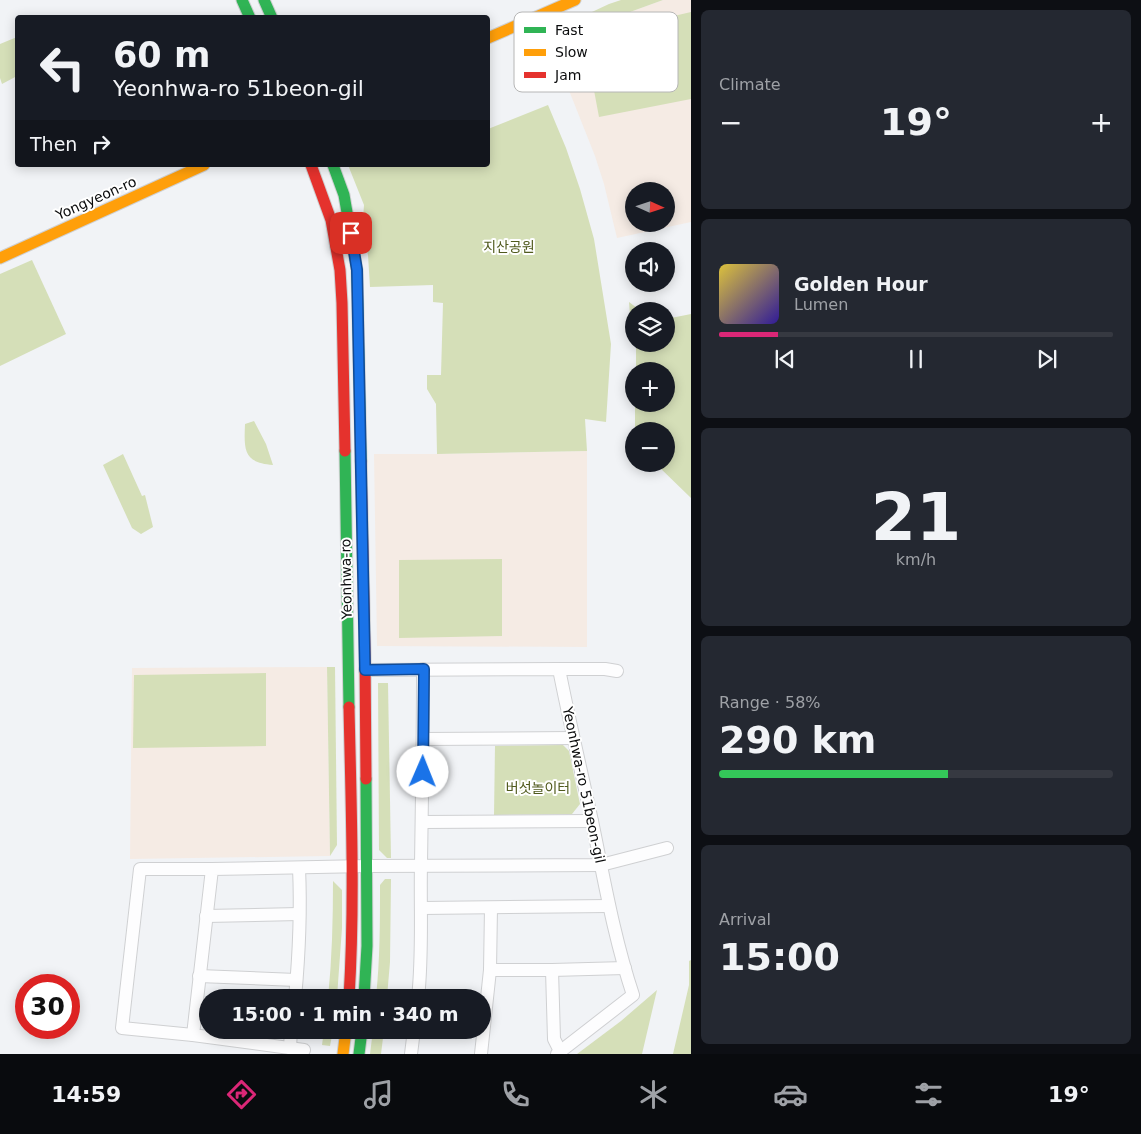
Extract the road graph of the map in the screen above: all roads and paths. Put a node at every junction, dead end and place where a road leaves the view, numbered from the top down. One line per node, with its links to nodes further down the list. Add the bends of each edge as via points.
1 (242, 0): 5 (street)
2 (264, 0): 6 (street)
3 (575, 0): 4 (street)
4 (548, 12)
5 (249, 15)
6 (271, 15)
7 (514, 27): 8 (street)
8 (490, 37)
9 (200, 167): 12 (street, Yongyeon-ro)
10 (312, 167): 25 (street, Yeonhwa-ro, via 331,220 342,303)
11 (333, 167): 15 (street, Yeonhwa-ro, via 344,195 357,270)
12 (0, 258)
13 (424, 669): 14 (street); 15 (street); 18 (street)
14 (558, 669): 16 (street, via 605,668); 17 (street, Yeonhwa-ro 51beon-gil)
15 (365, 670): 23 (street, Yeonhwa-ro)
16 (617, 671)
17 (573, 738): 18 (street); 19 (street, Yeonhwa-ro 51beon-gil)
18 (424, 739): 20 (street)
19 (592, 821): 20 (street); 22 (street, Yeonhwa-ro 51beon-gil)
20 (422, 822): 24 (street)
21 (667, 848): 22 (street)
22 (601, 865): 24 (street); 28 (street, Yeonhwa-ro 51beon-gil)
23 (366, 866): 24 (street); 25 (street); 40 (street, Yeonhwa-ro)
24 (421, 866): 29 (street)
25 (352, 867): 26 (street); 39 (street, Yeonhwa-ro)
26 (298, 868): 27 (street); 31 (street)
27 (212, 869): 32 (street); 42 (street, via 140,869 122,1028)
28 (609, 906): 30 (street); 33 (street, Yeonhwa-ro 51beon-gil)
29 (422, 908): 30 (street); 41 (street)
30 (492, 908): 34 (street)
31 (299, 914): 32 (street); 37 (street)
32 (206, 916): 36 (street)
33 (624, 968): 35 (street); 49 (street, Yeonhwa-ro 51beon-gil, via 634,994)
34 (490, 970): 35 (street); 53 (street)
35 (552, 970): 49 (street, via 554,1039)
36 (200, 976): 37 (street); 42 (street)
37 (296, 980): 38 (street)
38 (296, 989)
39 (350, 989)
40 (365, 989)
41 (419, 989)
42 (193, 1035): 47 (street)
43 (290, 1039): 47 (street)
44 (345, 1039): 50 (street)
45 (361, 1039): 51 (street)
46 (413, 1039): 52 (street)
47 (290, 1048): 48 (street)
48 (304, 1050)
49 (559, 1052)
50 (343, 1054)
51 (359, 1054)
52 (411, 1054)
53 (482, 1054)

